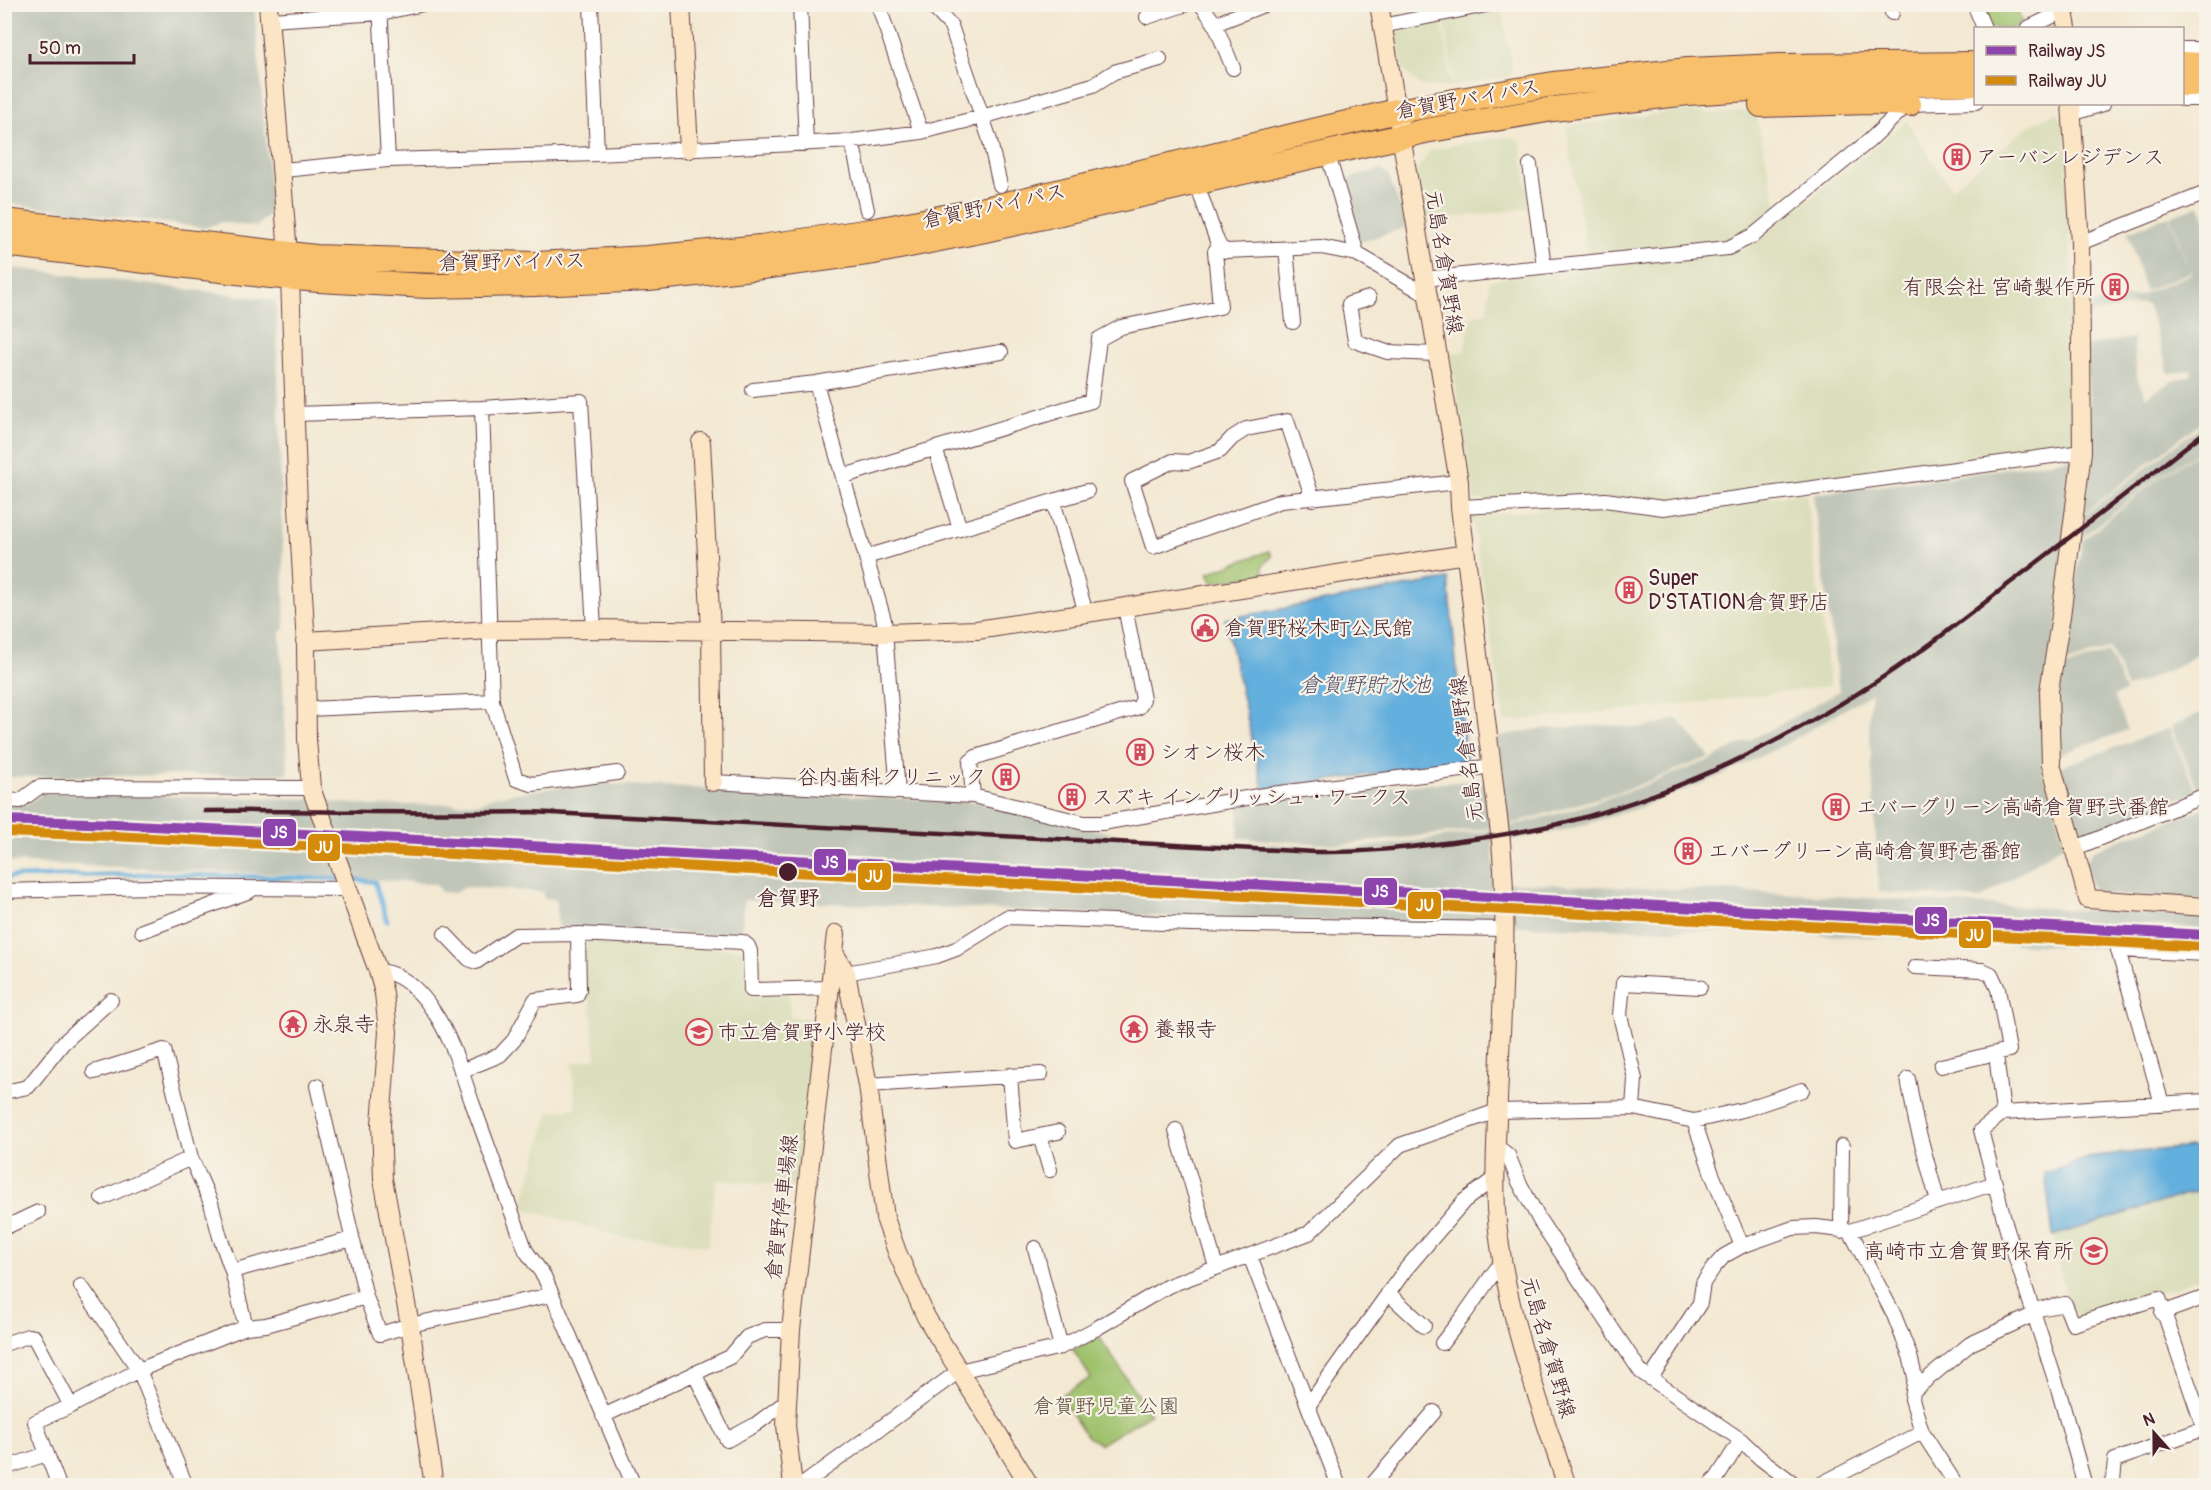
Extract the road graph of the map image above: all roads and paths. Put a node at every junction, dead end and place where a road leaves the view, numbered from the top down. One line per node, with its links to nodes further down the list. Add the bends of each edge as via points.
1 (423, 4): 13 (street)
2 (591, 4): 46 (street)
3 (681, 4): 45 (street)
4 (800, 4): 44 (street)
5 (878, 4): 41 (street)
6 (930, 4): 40 (street, via 951,26)
7 (1187, 4): 16 (street)
8 (1201, 4): 17 (street)
9 (1266, 4): 17 (street)
10 (1379, 4): 18 (street, 元島名倉賀野線)
11 (1491, 4): 18 (street)
12 (1974, 4): 19 (street)
13 (381, 9): 14 (street); 47 (street)
14 (269, 12): 50 (street)
15 (2070, 15): 20 (street)
16 (1147, 17)
17 (1215, 24): 28 (street)
18 (1382, 26): 39 (street, 元島名倉賀野線)
19 (1984, 27)
20 (2031, 27)
21 (2184, 50): 22 (street)
22 (2206, 50)
23 (1974, 51): 29 (highway, via 1720,52)
24 (1160, 58): 40 (street, via 1114,72 1093,86)
25 (1974, 64): 29 (highway, 倉賀野バイパス, via 1779,66)
26 (2184, 64): 27 (highway)
27 (2206, 65)
28 (1233, 68)
29 (1688, 81): 30 (highway, 倉賀野バイパス, via 1779,87); 35 (highway, via 1712,106); 39 (highway, 倉賀野バイパス, via 1553,84); 42 (highway, 倉賀野バイパス)
30 (1974, 84)
31 (2184, 84): 32 (highway)
32 (2206, 84)
33 (2184, 99): 34 (street)
34 (2206, 99)
35 (1913, 100): 36 (street); 61 (street, via 1754,235 1728,248 1692,247)
36 (1974, 102)
37 (2097, 105): 38 (street)
38 (2071, 109): 56 (street)
39 (1397, 111): 42 (street, 元島名倉賀野線); 62 (highway, 倉賀野バイパス, via 981,210 760,247 536,264 426,262)
40 (982, 117): 41 (street); 52 (street)
41 (921, 132): 43 (street)
42 (1401, 136): 51 (highway, 倉賀野バイパス); 63 (street, 元島名倉賀野線)
43 (852, 141): 44 (street); 54 (street)
44 (806, 144): 45 (street)
45 (689, 149): 46 (street)
46 (597, 154): 47 (street)
47 (388, 160): 50 (street)
48 (1330, 162): 60 (street)
49 (1530, 165): 61 (street)
50 (282, 170): 62 (street)
51 (1196, 182): 58 (street); 62 (highway, 倉賀野バイパス, via 874,252 649,279 427,286)
52 (1000, 185)
53 (2206, 192): 56 (street)
54 (867, 210)
55 (4, 221): 62 (highway, 倉賀野バイパス)
56 (2080, 243): 74 (street)
57 (4, 244): 62 (highway, 倉賀野バイパス)
58 (1220, 247): 59 (street, via 1226,251); 73 (street, via 1215,251 1220,307 1121,327 1099,339 1091,401)
59 (1286, 249): 60 (street, via 1321,247); 65 (street)
60 (1357, 254): 63 (street)
61 (1544, 266): 63 (street)
62 (289, 267): 71 (street)
63 (1425, 287): 67 (street, 元島名倉賀野線)
64 (1369, 298): 67 (street, via 1349,304 1354,341 1387,352)
65 (1293, 321)
66 (1001, 352): 68 (street)
67 (1436, 354): 76 (street, 元島名倉賀野線)
68 (816, 383): 69 (street); 75 (street)
69 (753, 390)
70 (482, 408): 71 (street); 86 (street, via 581,401); 87 (street)
71 (295, 414): 90 (street)
72 (702, 442): 88 (street)
73 (935, 448): 75 (street); 81 (street)
74 (2082, 452): 80 (street, via 1663,508 1605,500); 101 (street, via 2049,691 2051,764)
75 (844, 476): 83 (street)
76 (1459, 482): 78 (street); 80 (street, 元島名倉賀野線)
77 (1087, 491): 79 (street)
78 (1313, 499): 78 (street, via 1281,501 1153,547 1132,481 1173,461 1188,462 1220,451 1246,429 1287,421)
79 (1053, 501): 81 (street); 85 (street)
80 (1460, 507): 82 (street, 元島名倉賀野線)
81 (960, 529): 83 (street)
82 (1466, 554): 84 (street); 93 (street, 元島名倉賀野線)
83 (866, 557): 89 (street)
84 (1125, 607): 85 (street); 99 (street, via 1143,699 1139,707 976,757 970,762)
85 (1086, 613): 89 (street, via 977,630)
86 (594, 629): 87 (street); 88 (street)
87 (490, 630): 90 (street); 91 (street)
88 (711, 632): 89 (street); 95 (street)
89 (885, 633): 97 (street)
90 (305, 641): 92 (street)
91 (492, 701): 92 (street); 94 (street, via 516,779 532,784)
92 (307, 709): 96 (street)
93 (1493, 766): 99 (street, via 1264,795 1102,823 1084,823); 106 (street, 元島名倉賀野線)
94 (617, 773)
95 (713, 782): 97 (street)
96 (311, 788): 100 (street, via 39,787 20,801); 103 (street)
97 (898, 792): 99 (street)
98 (2206, 795): 101 (street)
99 (973, 796)
100 (4, 800)
101 (2073, 849): 105 (street, via 2088,900)
102 (258, 889): 103 (street); 104 (street); 107 (street)
103 (349, 889): 114 (street)
104 (4, 891)
105 (2206, 907)
106 (1505, 929): 115 (street, via 1007,917 956,949 937,956); 133 (street, 元島名倉賀野線)
107 (142, 932)
108 (445, 934): 109 (street, via 476,962 516,935)
109 (578, 934): 117 (street, via 743,942 750,951 751,990); 121 (street, via 577,995 535,1000 514,1040 500,1055)
110 (836, 934): 111 (street, 倉賀野停車場線)
111 (835, 954): 115 (street); 117 (street, 倉賀野停車場線)
112 (2206, 954): 131 (street, via 2118,950)
113 (1915, 967): 119 (street, via 1982,970 1991,975 1998,989 2009,1050)
114 (378, 971): 121 (street, via 399,976 427,1002 440,1021); 164 (street, via 388,1032 381,1124 383,1179)
115 (846, 974): 126 (street)
116 (1700, 987): 132 (street, via 1623,983 1620,1015 1635,1079)
117 (831, 988): 167 (street, 倉賀野停車場線)
118 (111, 1000): 129 (street, via 63,1043 28,1087)
119 (1996, 1054): 120 (street); 134 (street)
120 (1941, 1066)
121 (461, 1071): 159 (street, via 526,1251 544,1276)
122 (94, 1072): 141 (street, via 164,1050)
123 (1041, 1074): 124 (street)
124 (1010, 1076): 126 (street); 138 (street, via 1015,1141)
125 (1908, 1079): 146 (street)
126 (868, 1085): 172 (street, via 885,1218 912,1289)
127 (317, 1086): 150 (street)
128 (1802, 1090): 135 (street)
129 (4, 1092)
130 (2206, 1101): 131 (street)
131 (2162, 1104): 134 (street)
132 (1633, 1107): 133 (street); 135 (street)
133 (1497, 1111): 139 (street, 元島名倉賀野線); 153 (street, via 1400,1145 1309,1233)
134 (2003, 1113): 144 (street, via 1981,1130)
135 (1694, 1121): 151 (street)
136 (1176, 1130): 155 (street)
137 (1058, 1132): 138 (street)
138 (1040, 1136): 142 (street)
139 (1495, 1145): 143 (street, 元島名倉賀野線); 174 (street, via 1508,1155 1540,1221 1641,1372)
140 (1842, 1146): 149 (street)
141 (191, 1158): 145 (street); 156 (street, via 211,1203)
142 (1050, 1170)
143 (1495, 1178): 154 (street, 元島名倉賀野線); 158 (street, via 1464,1201)
144 (1995, 1183): 146 (street); 162 (street)
145 (102, 1198)
146 (1938, 1202): 149 (street)
147 (38, 1212): 148 (street)
148 (4, 1228)
149 (1845, 1231): 151 (street, via 1793,1228); 175 (street, via 1894,1315 1914,1368)
150 (352, 1239): 156 (street); 160 (street)
151 (1742, 1246): 174 (street, via 1714,1267 1703,1283 1700,1303)
152 (1035, 1248): 170 (street)
153 (1250, 1256): 155 (street); 178 (street)
154 (1502, 1261): 168 (street); 195 (street, 元島名倉賀野線, via 1517,1334)
155 (1216, 1267): 170 (street, via 1167,1286)
156 (232, 1271): 166 (street)
157 (81, 1286): 171 (street)
158 (1388, 1293): 165 (street); 178 (street)
159 (551, 1295): 164 (street); 180 (street)
160 (366, 1297): 164 (street, via 380,1334); 166 (street)
161 (2206, 1297): 163 (street)
162 (2034, 1312): 163 (street, via 2065,1304 2073,1324 2159,1298); 175 (street, via 1970,1344); 200 (street)
163 (2162, 1312): 181 (street)
164 (410, 1325): 188 (street)
165 (1424, 1326)
166 (246, 1328): 171 (street)
167 (791, 1330): 173 (street, via 765,1330 747,1337 730,1357); 176 (street, 倉賀野停車場線)
168 (1442, 1343)
169 (4, 1344): 177 (street, via 34,1337)
170 (1061, 1347): 172 (street)
171 (139, 1370): 177 (street); 187 (street)
172 (959, 1371): 191 (street); 192 (street)
173 (694, 1373): 176 (street, via 727,1440); 180 (street)
174 (1651, 1378): 183 (street)
175 (1914, 1390): 182 (street, via 1912,1399)
176 (787, 1401): 190 (street, 倉賀野停車場線)
177 (71, 1406): 184 (street, via 35,1422)
178 (1308, 1406): 193 (street)
179 (1434, 1412): 194 (street)
180 (603, 1416): 189 (street)
181 (2205, 1429): 201 (street, via 2115,1460)
182 (1922, 1432): 198 (street); 199 (street)
183 (1741, 1440): 196 (street); 197 (street)
184 (47, 1454): 185 (street); 186 (street)
185 (4, 1468)
186 (59, 1485)
187 (183, 1485)
188 (434, 1485)
189 (634, 1485)
190 (793, 1485)
191 (801, 1485)
192 (1030, 1485)
193 (1339, 1485)
194 (1371, 1485)
195 (1566, 1485)
196 (1709, 1485)
197 (1797, 1485)
198 (1817, 1485)
199 (1957, 1485)
200 (2085, 1485)
201 (2109, 1485)

